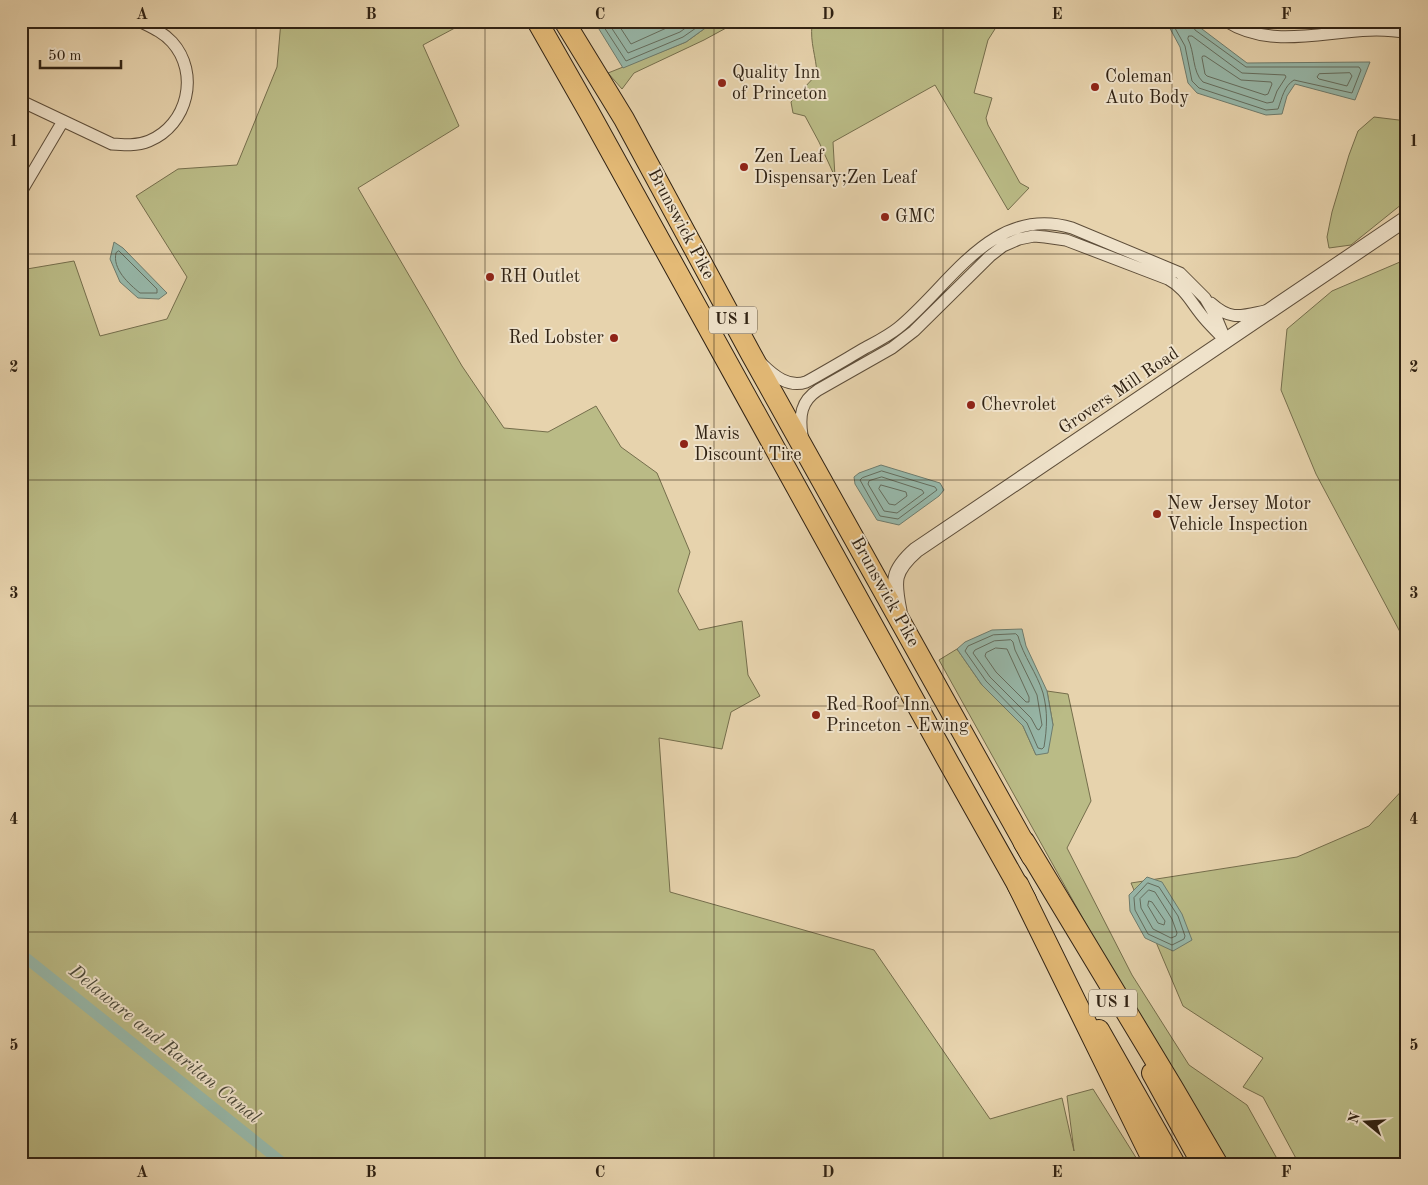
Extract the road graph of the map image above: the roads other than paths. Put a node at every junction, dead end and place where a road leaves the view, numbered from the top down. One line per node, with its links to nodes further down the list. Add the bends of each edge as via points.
1 (139, 21): 7 (street, via 172,42 185,65 188,92 178,118 150,141 124,145 112,144)
2 (537, 21): 17 (highway, Brunswick Pike / US 1)
3 (564, 21): 13 (highway, Brunswick Pike / US 1, via 624,119)
4 (1226, 21): 5 (street, via 1248,32 1281,38 1380,30)
5 (1407, 33)
6 (21, 101): 7 (street)
7 (63, 121): 8 (street)
8 (21, 192)
9 (1407, 218): 11 (street, Grovers Mill Road)
10 (1205, 298): 11 (street, via 1228,315); 12 (street); 13 (street, via 1188,280 1170,268 1072,228 1045,223 1021,227 992,239 898,328 806,382 799,385 782,380)
11 (1272, 310): 12 (street, Grovers Mill Road)
12 (1226, 341): 14 (street, via 1187,294 1168,279 1066,240 1034,236 1019,239 990,256 914,331 892,348 808,397 800,420); 15 (street, Grovers Mill Road, via 912,554 895,579)
13 (751, 354): 14 (highway, Brunswick Pike / US 1)
14 (803, 447): 15 (highway, Brunswick Pike / US 1)
15 (901, 619): 16 (highway, Brunswick Pike / US 1)
16 (1024, 842): 20 (highway, Brunswick Pike / US 1); 21 (highway)
17 (1018, 885): 18 (highway); 19 (highway, Brunswick Pike / US 1)
18 (1155, 1164)
19 (1175, 1164)
20 (1202, 1164)
21 (1217, 1164)

